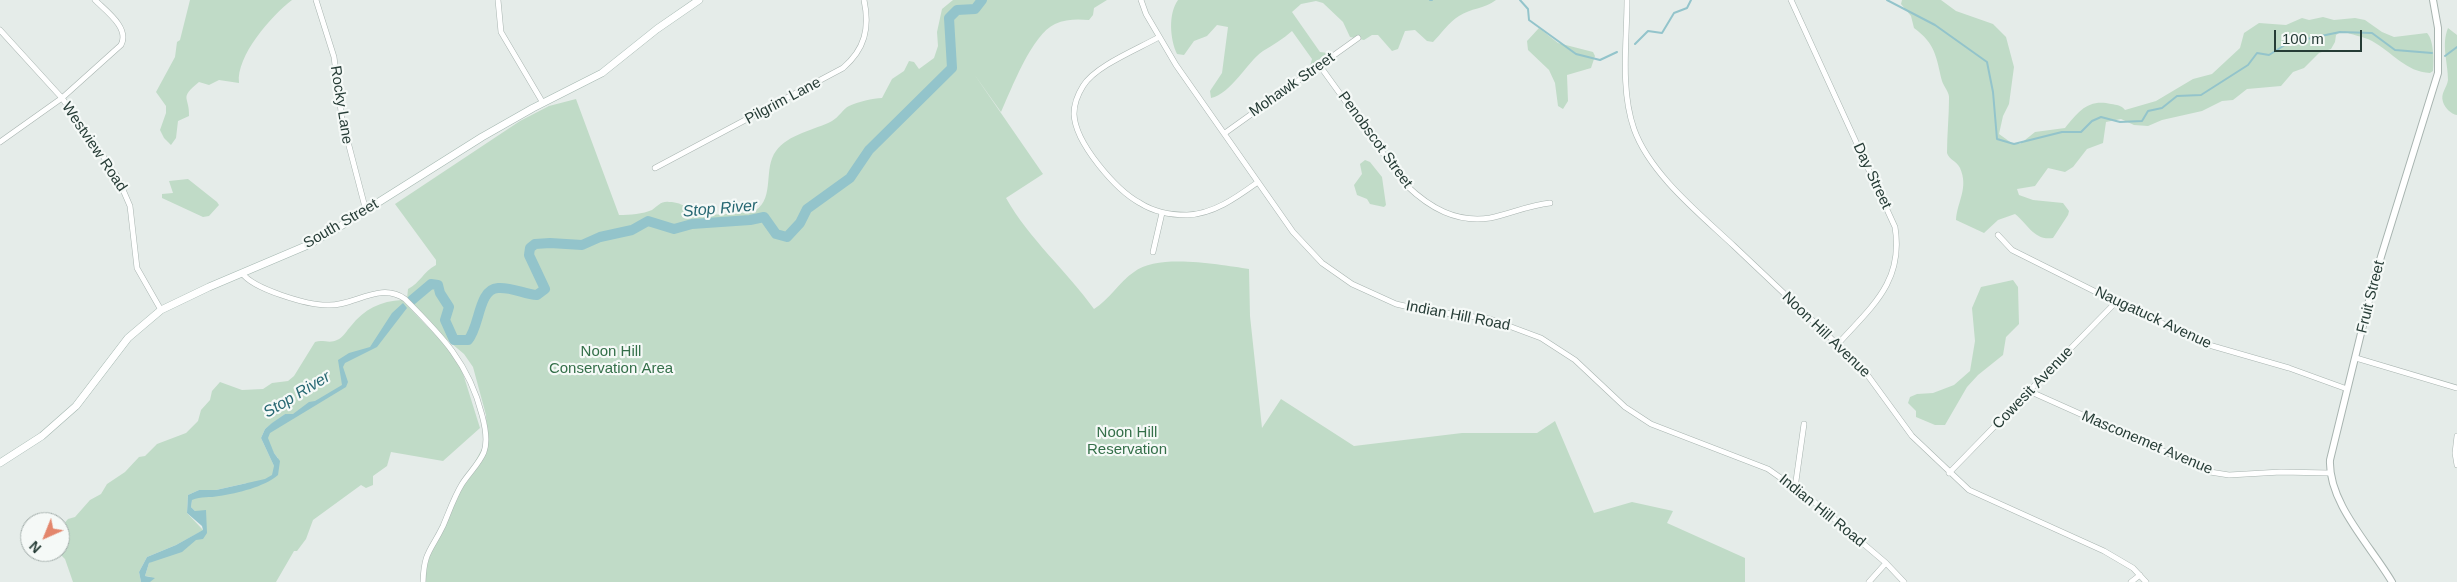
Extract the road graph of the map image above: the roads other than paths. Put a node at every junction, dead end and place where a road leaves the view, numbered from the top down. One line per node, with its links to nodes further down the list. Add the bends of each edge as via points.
1 (95, 0): 14 (street, via 120,26 123,42)
2 (316, 0): 21 (street, Rocky Lane, via 334,58 342,119)
3 (498, 0): 15 (street, via 501,32)
4 (699, 0): 15 (main road, South Street, via 657,29 615,65)
5 (864, 0): 18 (street, Pilgrim Lane, via 867,16 862,45 843,68)
6 (1141, 0): 11 (street, Indian Hill Road)
7 (1627, 0): 28 (street, Noon Hill Avenue, via 1626,82 1629,112 1641,146 1672,185)
8 (1791, 0): 28 (street, Day Street, via 1895,227 1898,243 1893,275 1887,287)
9 (2433, 0): 29 (street, Fruit Street, via 2438,28 2438,73 2375,276)
10 (0, 30): 14 (street, Westview Road)
11 (1159, 37): 16 (street, Indian Hill Road); 22 (street, via 1087,80 1076,100 1074,115 1084,142 1112,180 1132,199)
12 (1358, 38): 13 (street, Mohawk Street)
13 (1320, 66): 16 (street, Mohawk Street); 20 (street, Penobscot Street, via 1406,186 1440,212 1453,217 1490,218)
14 (62, 98): 17 (street); 27 (street, Westview Road, via 125,191 132,215 137,268)
15 (543, 103): 21 (main road, South Street, via 482,137)
16 (1225, 133): 19 (street, Indian Hill Road)
17 (0, 142)
18 (654, 168)
19 (1258, 182): 22 (street, via 1228,202 1205,212 1188,215); 39 (street, Indian Hill Road, via 1304,245 1322,263 1352,284 1396,304 1490,319 1541,338 1575,360 1625,407 1651,424 1768,469)
20 (1550, 203)
21 (366, 211): 25 (main road, South Street, via 308,245)
22 (1162, 212): 24 (street)
23 (1998, 235): 26 (street, Naugatuck Avenue, via 2012,250)
24 (1154, 252)
25 (242, 273): 27 (main road, South Street); 42 (street, via 248,281 260,287 327,306 382,293 402,297 459,359 473,386 485,425 484,452 460,487 442,528 430,545)
26 (2116, 302): 31 (street, Naugatuck Avenue, via 2209,345 2290,368); 32 (street, Cowesit Avenue)
27 (161, 310): 35 (main road, South Street, via 128,338 70,412 42,436)
28 (1838, 344): 37 (street, Noon Hill Avenue, via 1875,383 1912,436)
29 (2356, 358): 30 (street); 31 (street, Fruit Street)
30 (2457, 388)
31 (2347, 389): 38 (street, Fruit Street)
32 (2029, 391): 37 (street, Cowesit Avenue); 38 (street, Masconemet Avenue, via 2210,472 2230,475)
33 (1804, 424): 39 (street)
34 (2457, 436): 36 (street, via 2454,453)
35 (0, 463)
36 (2457, 465)
37 (1949, 473): 41 (street, Noon Hill Avenue, via 1969,490 2104,551)
38 (2329, 473): 47 (street, Fruit Street, via 2337,495)
39 (1795, 488): 40 (street, Indian Hill Road)
40 (1886, 563): 43 (street); 44 (street, Indian Hill Road)
41 (2140, 575): 45 (street); 46 (street, Noon Hill Avenue)
42 (422, 582)
43 (1869, 582)
44 (1904, 582)
45 (2131, 582)
46 (2146, 582)
47 (2392, 582)

